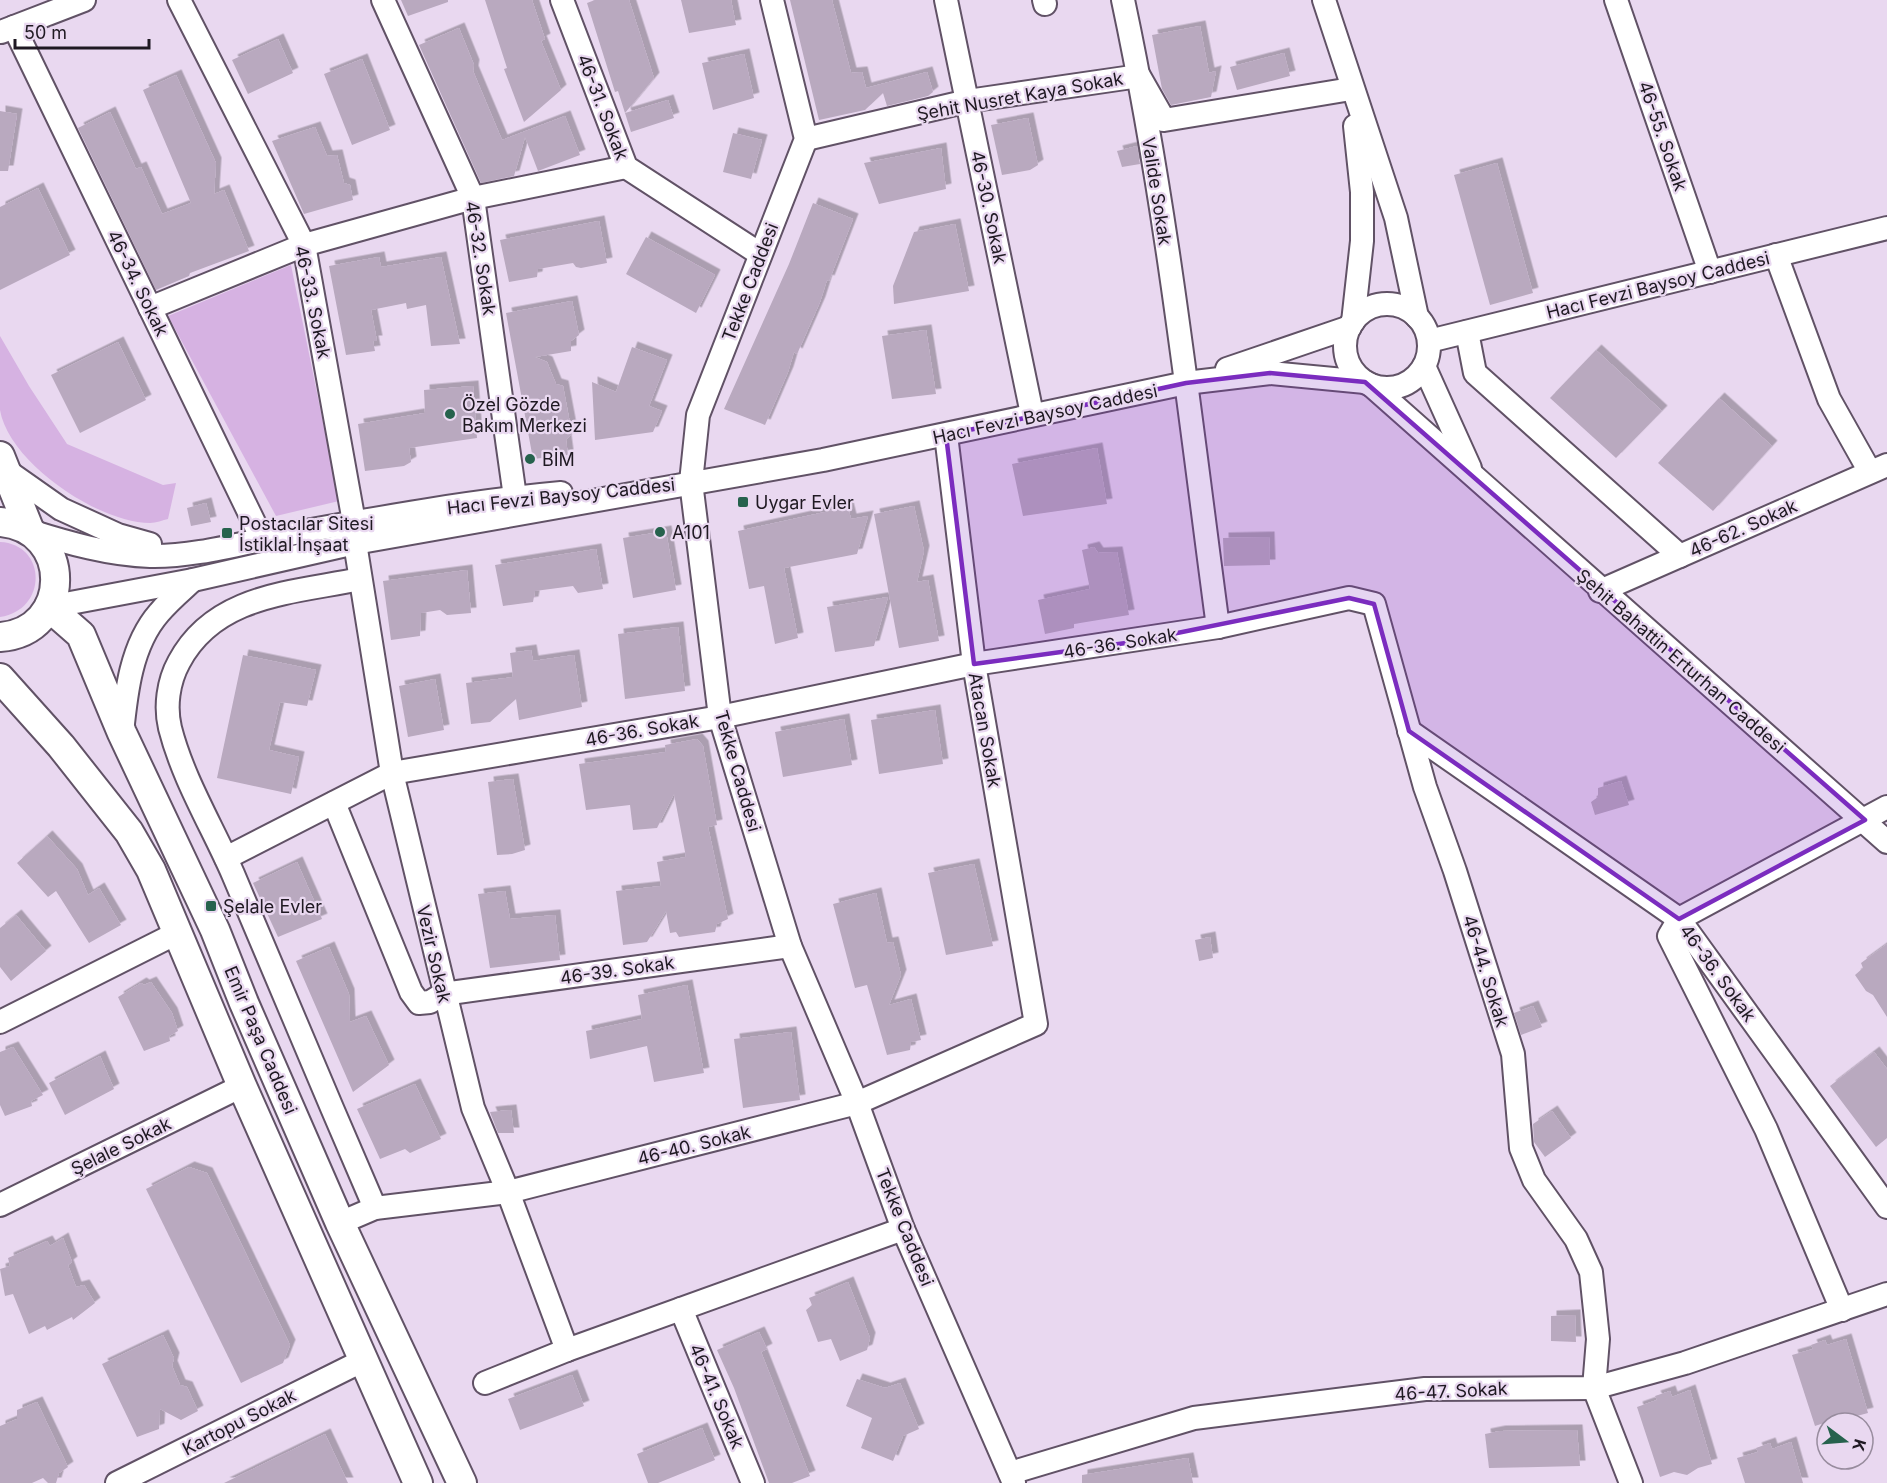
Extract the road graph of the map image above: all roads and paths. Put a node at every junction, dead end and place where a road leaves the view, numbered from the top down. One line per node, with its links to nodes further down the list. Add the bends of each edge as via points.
1 (84, 0): 10 (street)
2 (179, 0): 18 (street, 46-33. Sokak)
3 (383, 0): 16 (street, 46-32. Sokak)
4 (562, 0): 15 (street, 46-31. Sokak)
5 (772, 0): 14 (street)
6 (946, 0): 13 (street, 46-30. Sokak)
7 (1123, 0): 11 (street, Valide Sokak)
8 (1324, 0): 12 (street)
9 (1616, 0): 21 (street, 46-55. Sokak)
10 (7, 29): 22 (street, 46-34. Sokak)
11 (1139, 76): 12 (street, Şehit Nusret Kaya Sokak, via 1164,120); 13 (street, Şehit Nusret Kaya Sokak); 28 (street, Valide Sokak)
12 (1351, 89): 23 (street, via 1396,218); 24 (street, via 1362,192 1362,241)
13 (968, 101): 14 (street, Şehit Nusret Kaya Sokak); 30 (street, 46-30. Sokak)
14 (806, 140): 19 (street, Tekke Caddesi)
15 (626, 167): 16 (street); 19 (street, 46-31. Sokak)
16 (473, 198): 18 (street); 36 (street, 46-32. Sokak)
17 (1887, 228): 20 (street, Hacı Fevzi Baysoy Caddesi)
18 (304, 245): 22 (street); 39 (street, 46-33. Sokak)
19 (760, 254): 35 (street, Tekke Caddesi, via 698,416)
20 (1776, 255): 21 (street, Hacı Fevzi Baysoy Caddesi); 33 (street, via 1829,399)
21 (1710, 272): 25 (street, Hacı Fevzi Baysoy Caddesi)
22 (150, 308): 40 (street, 46-34. Sokak)
23 (1417, 317): 24 (street, via 1401,307 1386,304 1365,310); 26 (street)
24 (1351, 324): 28 (street, Hacı Fevzi Baysoy Caddesi); 29 (street, via 1345,339 1346,357 1353,371)
25 (1467, 332): 26 (street, Hacı Fevzi Baysoy Caddesi); 42 (street, via 1475,373)
26 (1429, 341): 27 (street)
27 (1424, 366): 29 (street, via 1411,381 1399,387); 34 (street, Şehit Bahattin Erturhan Caddesi)
28 (1186, 383): 29 (street, Hacı Fevzi Baysoy Caddesi, via 1270,373); 30 (street, Hacı Fevzi Baysoy Caddesi); 47 (street, Valide Sokak)
29 (1368, 384): 34 (street, Şehit Bahattin Erturhan Caddesi)
30 (1032, 414): 31 (street, Hacı Fevzi Baysoy Caddesi)
31 (946, 435): 35 (street, Hacı Fevzi Baysoy Caddesi); 49 (street, Atacan Sokak)
32 (4, 464): 38 (main road); 41 (street, Hacı Fevzi Baysoy Caddesi, via 61,509 118,535)
33 (1879, 468): 42 (street, 46-62. Sokak)
34 (1476, 480): 45 (street, Şehit Bahattin Erturhan Caddesi)
35 (691, 482): 36 (street, Hacı Fevzi Baysoy Caddesi); 39 (street, Hacı Fevzi Baysoy Caddesi); 51 (street, Tekke Caddesi)
36 (515, 497): 39 (street, Hacı Fevzi Baysoy Caddesi)
37 (0, 522): 38 (main road)
38 (30, 531): 41 (street, Hacı Fevzi Baysoy Caddesi, via 113,551 150,556); 46 (main road, via 44,544 54,563 56,585)
39 (355, 533): 40 (street, Hacı Fevzi Baysoy Caddesi); 43 (street, Vezir Sokak); 44 (street, Hacı Fevzi Baysoy Caddesi)
40 (262, 539): 41 (street, Hacı Fevzi Baysoy Caddesi)
41 (183, 553)
42 (1680, 556): 45 (street, 46-62. Sokak)
43 (360, 579): 54 (street, Vezir Sokak); 59 (street, via 254,602 226,612 208,623 179,662 169,693 170,727 182,763)
44 (193, 580): 46 (street, Hacı Fevzi Baysoy Caddesi); 53 (street, via 158,614 142,641 126,700)
45 (1600, 591): 57 (street, Şehit Bahattin Erturhan Caddesi)
46 (49, 607): 48 (main road, via 28,629); 53 (main road, Emir Paşa Caddesi, via 81,635)
47 (1218, 627): 49 (street, 46-36. Sokak); 52 (street, 46-44. Sokak, via 1349,598 1374,604)
48 (0, 637)
49 (974, 664): 51 (street, 46-36. Sokak); 65 (street, Atacan Sokak)
50 (0, 678): 61 (main road, Emir Paşa Caddesi, via 61,746 129,832 151,870)
51 (720, 717): 54 (street, 46-36. Sokak); 62 (street, Tekke Caddesi)
52 (1410, 730): 60 (street, 46-36. Sokak); 80 (street, 46-44. Sokak, via 1512,1054 1521,1148 1534,1180 1576,1239 1591,1272 1598,1339)
53 (122, 733): 72 (main road, Emir Paşa Caddesi, via 215,930)
54 (392, 773): 55 (street, 46-36. Sokak); 63 (street, Vezir Sokak)
55 (334, 803): 59 (street, 46-36. Sokak); 63 (street, 46-39. Sokak, via 411,992 419,1003)
56 (1887, 807): 57 (street)
57 (1865, 820): 58 (street, Şehit Bahattin Erturhan Caddesi); 60 (street)
58 (1887, 842)
59 (226, 858): 71 (street)
60 (1679, 919): 70 (street, 46-36. Sokak); 76 (street, via 1669,936 1766,1129)
61 (177, 933): 64 (street); 66 (main road, Emir Paşa Caddesi)
62 (790, 946): 63 (street, 46-39. Sokak); 67 (street, Tekke Caddesi)
63 (443, 994): 68 (street, Vezir Sokak, via 473,1108)
64 (4, 1013)
65 (1036, 1024): 67 (street, 46-40. Sokak)
66 (243, 1086): 69 (street, Şelale Sokak); 78 (main road, Emir Paşa Caddesi)
67 (857, 1103): 68 (street, 46-40. Sokak); 73 (street, Tekke Caddesi)
68 (508, 1192): 71 (street, 46-40. Sokak); 77 (street, Vezir Sokak)
69 (0, 1205)
70 (1887, 1206)
71 (375, 1208): 72 (street, 46-40. Sokak)
72 (340, 1222): 84 (main road, Emir Paşa Caddesi)
73 (903, 1229): 75 (street); 81 (street, Tekke Caddesi)
74 (1887, 1294): 76 (street, 46-47. Sokak)
75 (681, 1309): 77 (street); 85 (street, 46-41. Sokak)
76 (1842, 1310): 80 (street, 46-47. Sokak, via 1684,1363)
77 (567, 1350): 79 (street)
78 (362, 1361): 82 (street, Kartopu Sokak); 83 (main road, Emir Paşa Caddesi)
79 (485, 1383)
80 (1594, 1388): 81 (street, 46-47. Sokak, via 1425,1389 1194,1418); 86 (street, 46-44. Sokak)
81 (1012, 1478)
82 (117, 1483)
83 (418, 1483)
84 (462, 1483)
85 (753, 1483)
86 (1631, 1483)

